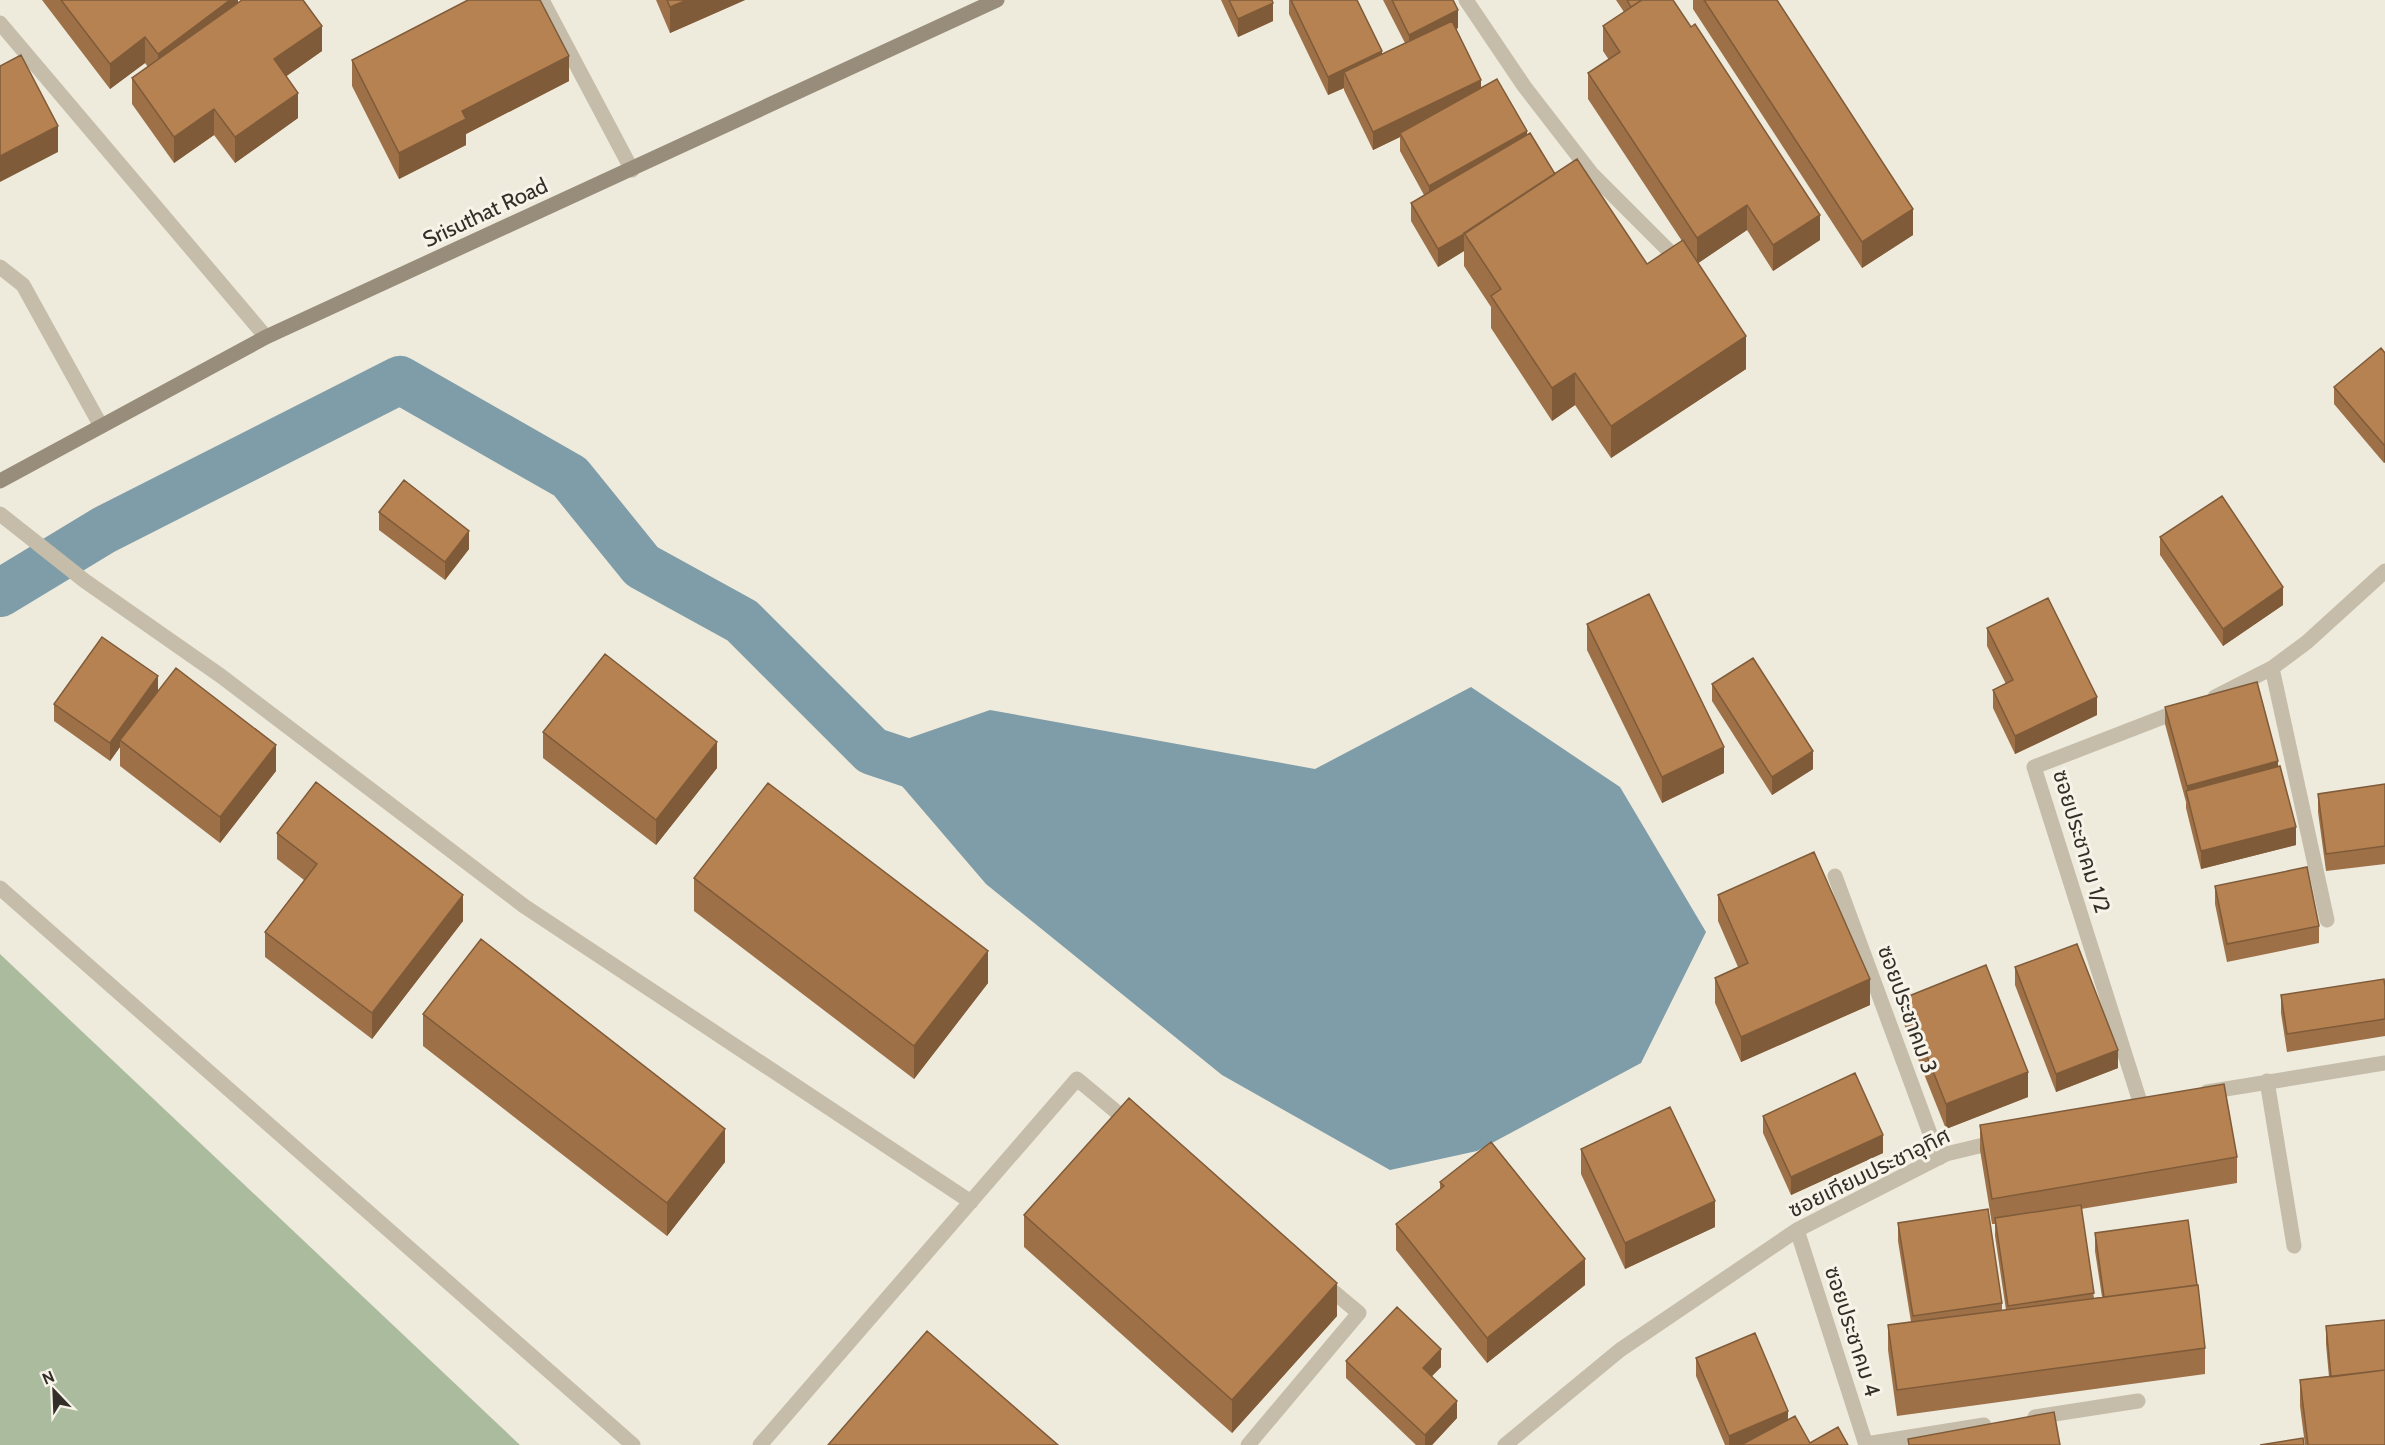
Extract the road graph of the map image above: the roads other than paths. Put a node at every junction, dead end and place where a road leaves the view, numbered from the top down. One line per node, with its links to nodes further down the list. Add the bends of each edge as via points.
1 (542, 0): 5 (street)
2 (997, 0): 5 (street, Srisuthat Road)
3 (1466, 0): 7 (street, via 1524,86 1592,174)
4 (0, 23): 8 (street)
5 (632, 170): 8 (street, Srisuthat Road)
6 (0, 267): 9 (street, via 23,285)
7 (1690, 272)
8 (266, 337): 9 (street, Srisuthat Road)
9 (100, 426): 10 (street, Srisuthat Road)
10 (0, 481)
11 (0, 514): 24 (street, via 524,906)
12 (2385, 571): 13 (street, ซอยประชาคม 1/2, via 2307,642)
13 (2272, 668): 16 (street); 20 (street, ซอยประชาคม 1/2, via 2199,704 2034,768)
14 (1834, 876): 23 (street, ซอยประชาคม 3)
15 (0, 888): 32 (street)
16 (2327, 920)
17 (2385, 1063): 18 (street)
18 (2267, 1081): 19 (street); 26 (street)
19 (2187, 1096)
20 (2141, 1105)
21 (1140, 1132): 24 (street, via 1077,1079)
22 (2015, 1137): 23 (street, ซอยเทียมประชาอุทิศ)
23 (1939, 1158): 25 (street, ซอยเทียมประชาอุทิศ)
24 (971, 1202): 33 (street)
25 (1797, 1230): 31 (street, ซอยประชาคม 4); 35 (street, ซอยเทียมประชาอุทิศ, via 1620,1350)
26 (2294, 1246)
27 (1313, 1275): 34 (street, via 1359,1313)
28 (2138, 1401): 29 (street)
29 (2019, 1420)
30 (1996, 1423): 31 (street)
31 (1866, 1444)
32 (633, 1445)
33 (760, 1445)
34 (1248, 1445)
35 (1505, 1445)

